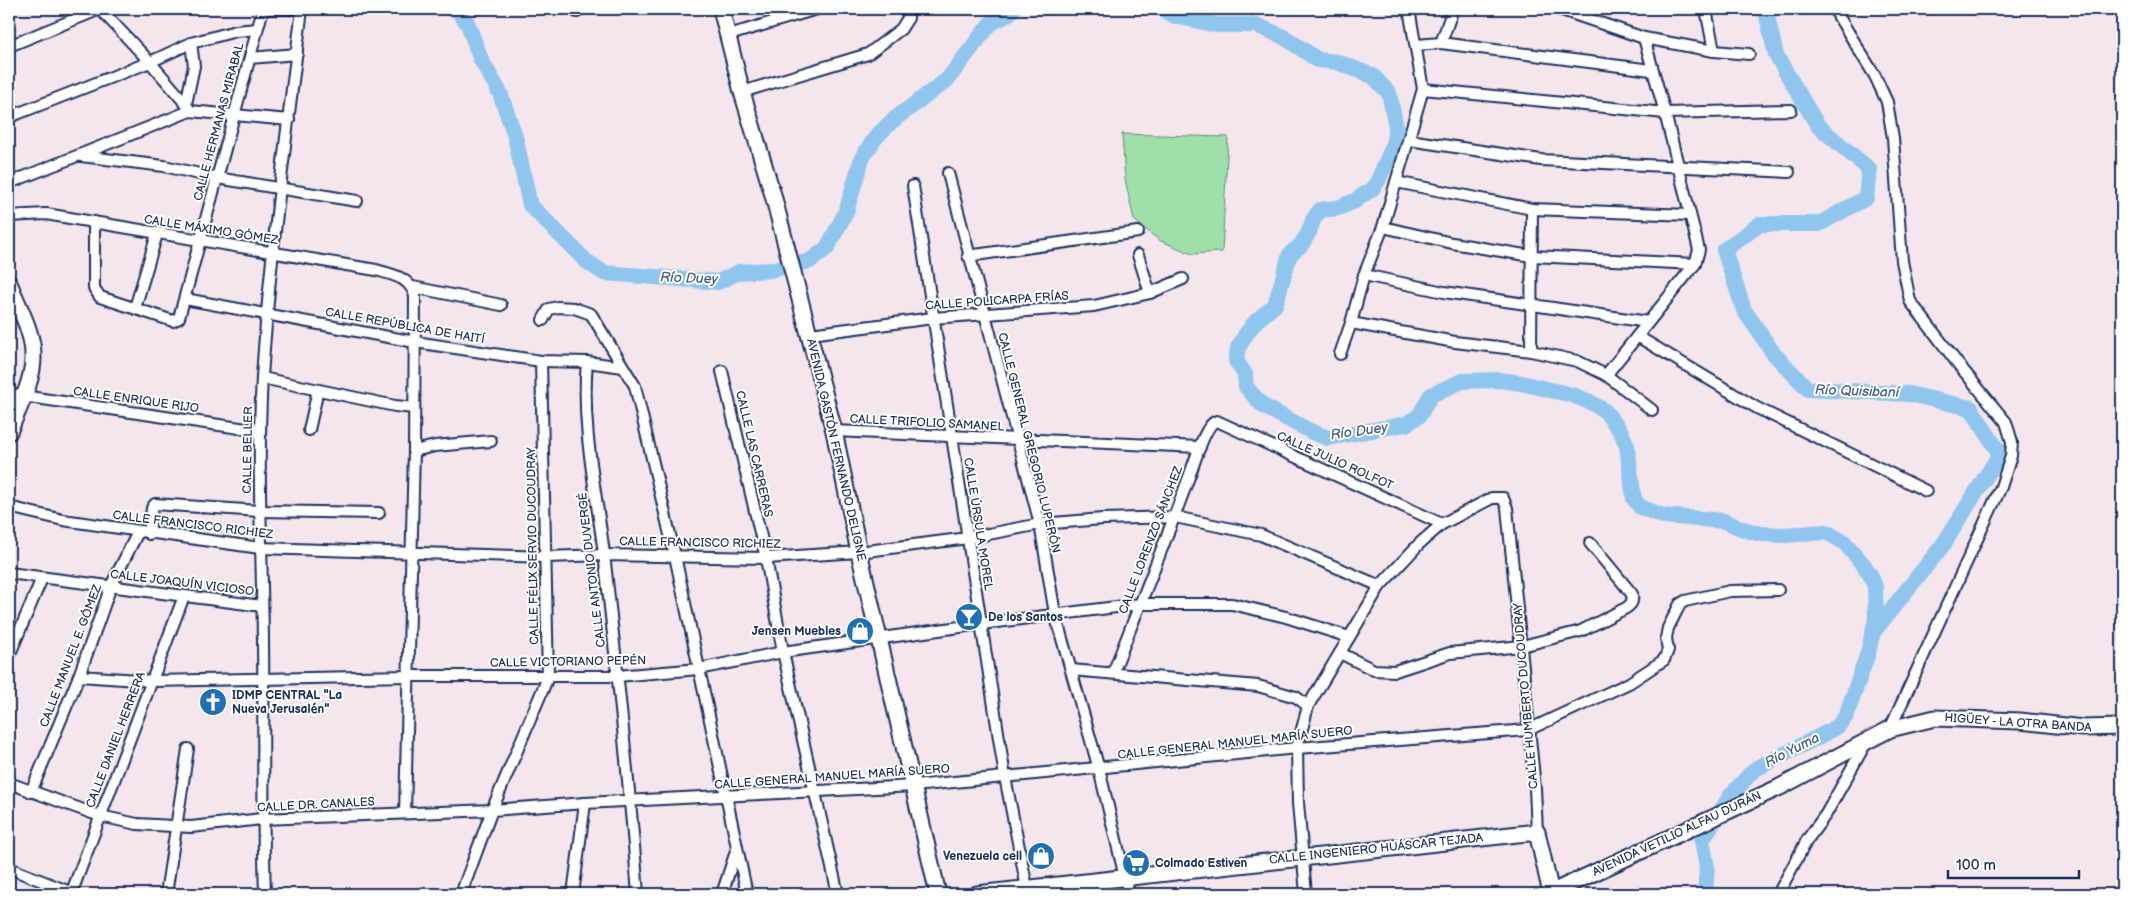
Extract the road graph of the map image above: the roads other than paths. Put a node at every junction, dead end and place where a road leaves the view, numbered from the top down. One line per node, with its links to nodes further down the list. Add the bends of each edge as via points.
1 (100, 9): 19 (street); 24 (street)
2 (263, 9): 3 (street); 13 (street, CALLE HERMANAS MIRABAL)
3 (291, 9)
4 (302, 9): 21 (street, CALLE BELLER)
5 (721, 9): 14 (main road, AVENIDA GASTÓN FERNANDO DELIGNE)
6 (817, 9): 14 (street)
7 (908, 9): 27 (street, via 908,18 900,29 873,52)
8 (1409, 9): 18 (street)
9 (1453, 9): 17 (street)
10 (1560, 9): 15 (street)
11 (1706, 9): 20 (street)
12 (1834, 9): 143 (street, via 1887,102 1894,138 1902,262 1910,301 2006,422 2012,442 2001,487)
13 (257, 29): 16 (street); 23 (street, CALLE HERMANAS MIRABAL)
14 (729, 35): 27 (main road, AVENIDA GASTÓN FERNANDO DELIGNE)
15 (1644, 38): 20 (street); 25 (street)
16 (191, 43): 24 (street); 28 (street, via 194,66)
17 (1441, 43): 18 (street); 25 (street)
18 (1416, 45): 26 (street)
19 (9, 46)
20 (1714, 51): 22 (street)
21 (296, 54): 23 (street); 33 (street, CALLE BELLER)
22 (1749, 54)
23 (250, 58): 31 (street, CALLE HERMANAS MIRABAL)
24 (150, 62): 28 (street); 32 (street)
25 (1651, 70): 30 (street)
26 (1422, 89): 30 (street); 34 (street)
27 (742, 92): 73 (main road, AVENIDA GASTÓN FERNANDO DELIGNE)
28 (188, 108): 31 (street); 35 (street)
29 (1791, 110): 30 (street)
30 (1665, 114): 36 (street)
31 (235, 115): 33 (street); 39 (street, CALLE HERMANAS MIRABAL)
32 (9, 117)
33 (289, 120): 43 (street, CALLE BELLER)
34 (1409, 140): 36 (street, via 1541,160); 40 (street)
35 (78, 156): 39 (street, via 164,166); 41 (street)
36 (1678, 166): 37 (street); 46 (street)
37 (1789, 172)
38 (948, 173): 55 (street, CALLE GENERAL GREGORIO LUPERÓN)
39 (217, 178): 43 (street); 52 (street, CALLE HERMANAS MIRABAL)
40 (1396, 182): 45 (street); 49 (street)
41 (9, 183)
42 (913, 186): 69 (street, CALLE ÚRSULA MOREL)
43 (281, 188): 44 (street); 53 (street, CALLE BELLER)
44 (357, 201)
45 (1532, 209): 46 (street); 56 (street)
46 (1690, 215): 57 (street, via 1699,250)
47 (9, 216): 48 (street, CALLE MÁXIMO GÓMEZ, via 46,214)
48 (94, 222): 51 (street, CALLE MÁXIMO GÓMEZ); 66 (street, via 96,292 100,297)
49 (1383, 228): 56 (street); 58 (street)
50 (1138, 232): 55 (street)
51 (157, 234): 52 (street, CALLE MÁXIMO GÓMEZ); 66 (street)
52 (201, 240): 53 (street, CALLE MÁXIMO GÓMEZ); 63 (street, CALLE HERMANAS MIRABAL)
53 (273, 253): 61 (street, CALLE MÁXIMO GÓMEZ, via 376,270); 67 (street, CALLE BELLER)
54 (1138, 255): 62 (street)
55 (968, 256): 68 (street, CALLE GENERAL GREGORIO LUPERÓN)
56 (1532, 256): 57 (street); 64 (street)
57 (1695, 264): 71 (street)
58 (1364, 275): 64 (street, via 1444,292); 72 (street)
59 (1183, 279): 62 (street, CALLE POLICARPA FRÍAS)
60 (9, 283): 85 (main road, via 30,336 33,356 32,370)
61 (410, 284): 65 (street, CALLE MÁXIMO GÓMEZ); 75 (street, via 415,296)
62 (1150, 293): 68 (street, CALLE POLICARPA FRÍAS, via 1094,306)
63 (185, 300): 66 (street, CALLE HERMANAS MIRABAL, via 176,321); 67 (street, CALLE REPÚBLICA DE HAITÍ)
64 (1532, 304): 71 (street); 76 (street)
65 (501, 305)
66 (135, 308)
67 (267, 314): 75 (street, CALLE REPÚBLICA DE HAITÍ); 83 (street, CALLE BELLER)
68 (984, 315): 69 (street, CALLE POLICARPA FRÍAS); 94 (street, CALLE GENERAL GREGORIO LUPERÓN)
69 (933, 318): 73 (street, CALLE POLICARPA FRÍAS); 93 (street, CALLE ÚRSULA MOREL)
70 (543, 320): 80 (street, via 549,309 558,307 591,314)
71 (1648, 322): 74 (street)
72 (1351, 323): 76 (street, via 1455,342); 77 (street)
73 (810, 334): 91 (main road, AVENIDA GASTÓN FERNANDO DELIGNE)
74 (1637, 336): 82 (street); 98 (street, via 1757,408)
75 (415, 342): 78 (street, CALLE REPÚBLICA DE HAITÍ); 86 (street)
76 (1531, 351): 82 (street, via 1577,361)
77 (1340, 354)
78 (541, 361): 79 (street, CALLE REPÚBLICA DE HAITÍ); 114 (street, CALLE FÉLIX SERVIO DUCOUDRAY)
79 (586, 362): 80 (street, CALLE REPÚBLICA DE HAITÍ); 112 (street, CALLE ANTONIO DUVERGÉ, via 585,415)
80 (623, 367): 113 (street, via 636,386)
81 (722, 371): 115 (street, CALLE LAS CARRERAS)
82 (1606, 375): 87 (street)
83 (262, 378): 84 (street); 90 (street, CALLE BELLER)
84 (318, 390): 86 (street); 89 (street)
85 (16, 395): 90 (street, CALLE ENRIQUE RIJO); 92 (main road)
86 (414, 408): 97 (street)
87 (1652, 410)
88 (1217, 421): 96 (street, CALLE LORENZO SÁNCHEZ, via 1210,424); 104 (street, CALLE JULIO ROLFOT)
89 (309, 430)
90 (260, 431): 100 (street, CALLE BELLER)
91 (834, 431): 93 (street, CALLE TRIFOLIO SAMANEL); 110 (main road, AVENIDA GASTÓN FERNANDO DELIGNE)
92 (9, 432)
93 (952, 436): 94 (street, CALLE TRIFOLIO SAMANEL); 107 (street, CALLE ÚRSULA MOREL)
94 (1017, 439): 96 (street, CALLE TRIFOLIO SAMANEL); 103 (street, CALLE GENERAL GREGORIO LUPERÓN)
95 (491, 441): 97 (street)
96 (1200, 447): 102 (street, CALLE LORENZO SÁNCHEZ)
97 (414, 450): 111 (street)
98 (1926, 491)
99 (9, 508): 105 (street, CALLE FRANCISCO RICHIEZ)
100 (260, 511): 101 (street); 106 (street, via 156,504 152,508); 109 (street, CALLE BELLER)
101 (379, 513)
102 (1175, 517): 103 (street, CALLE FRANCISCO RICHIEZ); 119 (street, CALLE FRANCISCO RICHIEZ, via 1261,535); 122 (street, CALLE LORENZO SÁNCHEZ)
103 (1040, 524): 107 (street, CALLE FRANCISCO RICHIEZ); 124 (street, CALLE GENERAL GREGORIO LUPERÓN)
104 (1442, 524): 119 (street); 128 (street, CALLE HUMBERTO DUCOUDRAY, via 1492,498 1503,498 1507,508)
105 (138, 532): 106 (street, CALLE FRANCISCO RICHIEZ); 118 (street, CALLE MANUEL E. GÓMEZ)
106 (150, 534): 109 (street, CALLE FRANCISCO RICHIEZ)
107 (968, 538): 110 (street, CALLE FRANCISCO RICHIEZ); 125 (street, CALLE ÚRSULA MOREL)
108 (1590, 543): 128 (street, via 1632,594 1632,604 1581,631)
109 (260, 548): 111 (street, CALLE FRANCISCO RICHIEZ); 123 (street, CALLE BELLER)
110 (859, 552): 115 (street, CALLE FRANCISCO RICHIEZ); 127 (main road, AVENIDA GASTÓN FERNANDO DELIGNE)
111 (411, 553): 114 (street, CALLE FRANCISCO RICHIEZ); 136 (street)
112 (604, 555): 113 (street, CALLE FRANCISCO RICHIEZ); 114 (street, CALLE FRANCISCO RICHIEZ); 137 (street, CALLE ANTONIO DUVERGÉ)
113 (675, 556): 115 (street, CALLE FRANCISCO RICHIEZ); 132 (street)
114 (546, 557): 138 (street, CALLE FÉLIX SERVIO DUCOUDRAY)
115 (766, 558): 129 (street, CALLE LAS CARRERAS)
116 (9, 573): 117 (street, CALLE JOAQUÍN VICIOSO)
117 (42, 578): 118 (street, CALLE JOAQUÍN VICIOSO); 131 (street)
118 (111, 586): 121 (street, CALLE JOAQUÍN VICIOSO); 135 (street, CALLE MANUEL E. GÓMEZ)
119 (1380, 586): 126 (street)
120 (1778, 590): 144 (street, CALLE GENERAL MANUEL MARÍA SUERO, via 1730,591 1685,601 1680,604 1668,628 1668,650 1664,660 1629,683)
121 (184, 596): 123 (street, CALLE JOAQUÍN VICIOSO); 140 (street, CALLE DANIEL HERRERA)
122 (1140, 604): 124 (street, CALLE VICTORIANO PEPÉN); 126 (street, CALLE VICTORIANO PEPÉN, via 1232,604); 134 (street, CALLE LORENZO SÁNCHEZ)
123 (262, 606): 139 (street, CALLE BELLER)
124 (1056, 614): 125 (street, CALLE VICTORIANO PEPÉN); 133 (street, CALLE GENERAL GREGORIO LUPERÓN)
125 (981, 624): 127 (street, CALLE VICTORIANO PEPÉN); 149 (street, CALLE ÚRSULA MOREL)
126 (1349, 637): 130 (street)
127 (878, 639): 129 (street, CALLE VICTORIANO PEPÉN); 151 (main road, AVENIDA GASTÓN FERNANDO DELIGNE)
128 (1522, 646): 130 (street, via 1450,654 1395,671 1374,670); 144 (street, CALLE HUMBERTO DUCOUDRAY)
129 (783, 652): 132 (street, CALLE VICTORIANO PEPÉN); 153 (street, CALLE LAS CARRERAS)
130 (1340, 654): 141 (street)
131 (9, 656)
132 (698, 669): 137 (street, CALLE VICTORIANO PEPÉN); 155 (street)
133 (1071, 670): 134 (street); 148 (street, CALLE GENERAL GREGORIO LUPERÓN)
134 (1113, 672): 141 (street, via 1258,686 1296,697)
135 (79, 676): 140 (street, CALLE VICTORIANO PEPÉN); 154 (street, CALLE MANUEL E. GÓMEZ)
136 (407, 676): 138 (street, CALLE VICTORIANO PEPÉN); 139 (street, CALLE VICTORIANO PEPÉN); 159 (street)
137 (617, 676): 138 (street, CALLE VICTORIANO PEPÉN); 156 (street, CALLE ANTONIO DUVERGÉ)
138 (548, 677): 158 (street, CALLE FÉLIX SERVIO DUCOUDRAY)
139 (264, 678): 140 (street, CALLE VICTORIANO PEPÉN); 161 (street, CALLE BELLER)
140 (153, 681): 160 (street, CALLE DANIEL HERRERA)
141 (1308, 706): 146 (street)
142 (2122, 727): 143 (main road, HIGÜEY - LA OTRA BANDA, via 2082,728 2020,720 1935,718)
143 (1890, 729): 145 (main road, HIGÜEY - LA OTRA BANDA)
144 (1528, 730): 146 (street, CALLE GENERAL MANUEL MARÍA SUERO); 163 (street, CALLE HUMBERTO DUCOUDRAY)
145 (1867, 741): 152 (main road, HIGÜEY - LA OTRA BANDA); 183 (street)
146 (1297, 748): 148 (street, CALLE GENERAL MANUEL MARÍA SUERO); 165 (street)
147 (188, 750): 162 (street)
148 (1099, 769): 149 (street, CALLE GENERAL MANUEL MARÍA SUERO); 167 (street, CALLE GENERAL GREGORIO LUPERÓN)
149 (1005, 777): 151 (street, CALLE GENERAL MANUEL MARÍA SUERO); 168 (street, CALLE ÚRSULA MOREL)
150 (9, 783): 154 (street, CALLE DR. CANALES)
151 (914, 786): 153 (street, CALLE GENERAL MANUEL MARÍA SUERO); 179 (main road, AVENIDA GASTÓN FERNANDO DELIGNE)
152 (1780, 787): 169 (main road, AVENIDA VETILIO ALFAU DURÁN)
153 (815, 791): 155 (street, CALLE GENERAL MANUEL MARÍA SUERO); 178 (street, CALLE LAS CARRERAS)
154 (30, 792): 160 (street, CALLE DR. CANALES)
155 (727, 796): 156 (street, CALLE GENERAL MANUEL MARÍA SUERO); 164 (street)
156 (630, 802): 157 (street, CALLE DR. CANALES); 175 (street, CALLE ANTONIO DUVERGÉ)
157 (585, 803): 158 (street, CALLE DR. CANALES); 174 (street)
158 (492, 810): 159 (street, CALLE DR. CANALES); 173 (street, CALLE FÉLIX SERVIO DUCOUDRAY)
159 (405, 813): 161 (street, CALLE DR. CANALES)
160 (100, 816): 162 (street, CALLE DR. CANALES, via 137,824); 170 (street, CALLE DANIEL HERRERA)
161 (262, 819): 162 (street, CALLE DR. CANALES); 172 (street, CALLE BELLER)
162 (176, 826): 171 (street)
163 (1537, 832): 165 (main road, CALLE INGENIERO HUÁSCAR TEJADA); 169 (main road, CALLE HUMBERTO DUCOUDRAY)
164 (737, 847): 176 (street); 177 (street)
165 (1302, 857): 167 (main road, CALLE INGENIERO HUÁSCAR TEJADA); 182 (street)
166 (9, 868): 170 (street)
167 (1125, 879): 168 (main road, CALLE INGENIERO HUÁSCAR TEJADA); 181 (street, CALLE GENERAL GREGORIO LUPERÓN)
168 (1028, 891): 180 (main road, CALLE INGENIERO HUÁSCAR TEJADA)
169 (1550, 893)
170 (72, 894)
171 (166, 894)
172 (265, 894)
173 (461, 894)
174 (573, 894)
175 (638, 894)
176 (722, 894)
177 (747, 894)
178 (838, 894)
179 (938, 894)
180 (977, 894)
181 (1129, 894)
182 (1306, 894)
183 (1778, 894)

